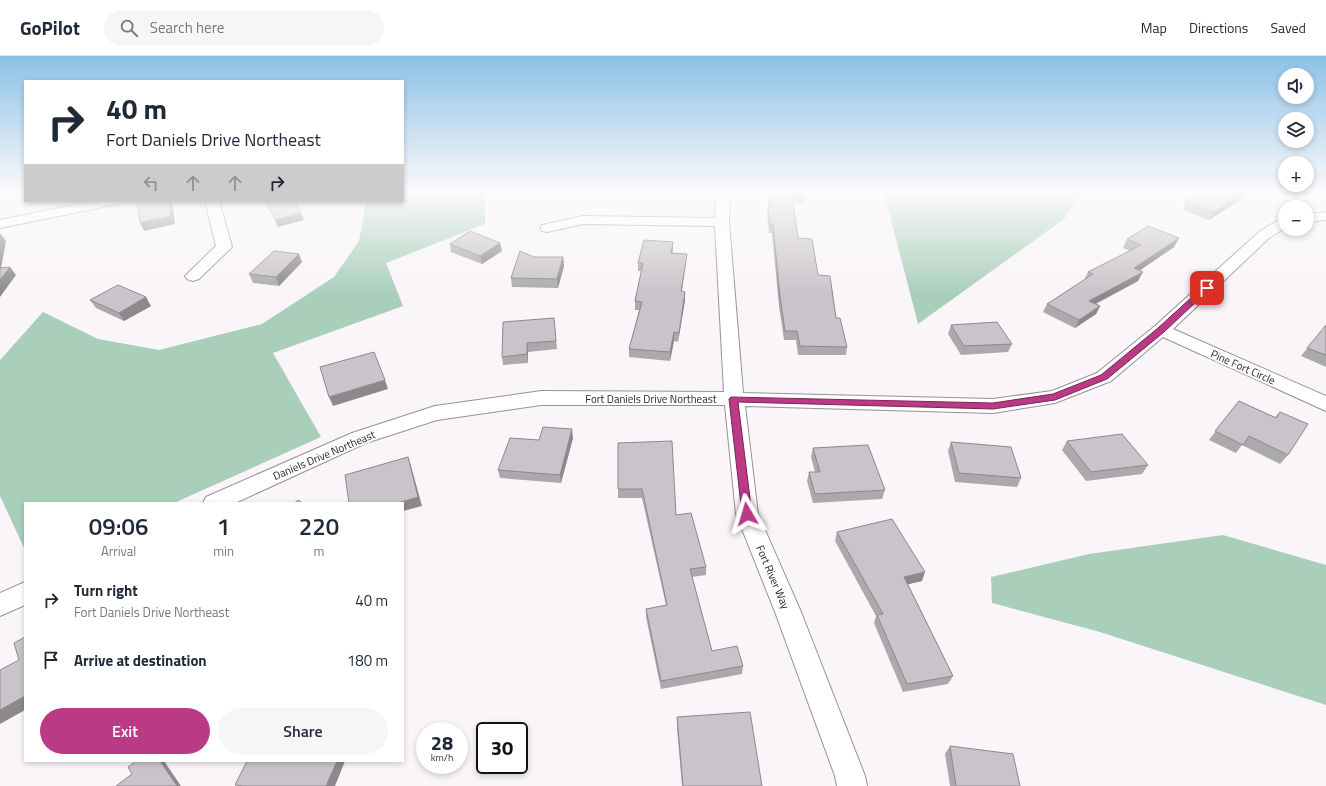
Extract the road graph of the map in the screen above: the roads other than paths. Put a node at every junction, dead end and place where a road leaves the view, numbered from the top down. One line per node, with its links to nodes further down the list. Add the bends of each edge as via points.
1 (219, 226): 6 (street, via 224,246)
2 (556, 226): 5 (street)
3 (722, 226): 8 (street, Fort River Way)
4 (1278, 226): 7 (street, Fort Daniels Drive Northeast, via 1264,235)
5 (547, 228)
6 (193, 276)
7 (1161, 330): 8 (street, Fort Daniels Drive Northeast, via 1104,377 1055,397 993,406); 9 (street, Pine Fort Circle)
8 (734, 399): 10 (street, Fort Daniels Drive Northeast, via 542,398); 14 (street, Fort River Way, via 747,514 788,612)
9 (1326, 404)
10 (436, 413): 11 (street, Daniels Drive Northeast, via 358,438)
11 (216, 502)
12 (24, 593): 13 (street)
13 (0, 604)
14 (852, 786)

